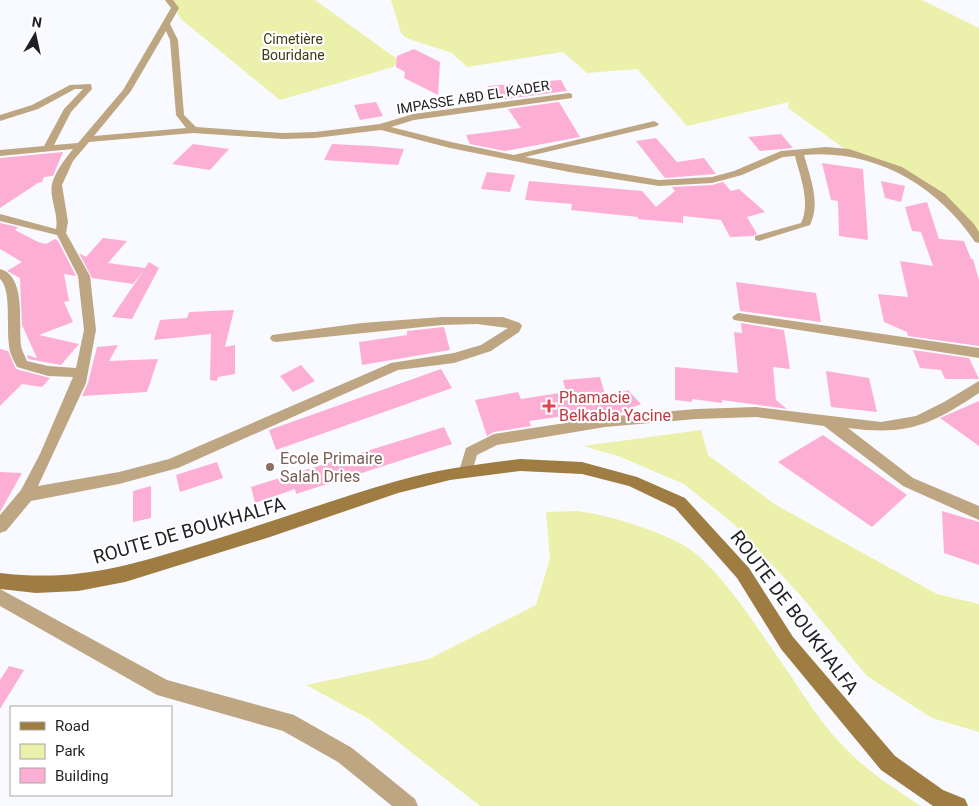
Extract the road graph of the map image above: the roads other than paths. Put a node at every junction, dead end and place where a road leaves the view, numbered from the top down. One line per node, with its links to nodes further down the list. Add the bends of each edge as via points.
1 (169, 0): 2 (street, via 175,8)
2 (166, 24): 7 (street, via 174,40 180,115); 8 (street, via 127,91)
3 (570, 96): 6 (street, IMPASSE ABD EL KADER, via 413,118)
4 (0, 118): 9 (street, via 35,107 73,87 88,86 67,111)
5 (654, 124): 12 (street)
6 (381, 127): 7 (street, via 283,136); 12 (street)
7 (193, 130): 8 (street)
8 (82, 143): 9 (street); 14 (street, via 69,160 58,185 63,222)
9 (47, 149): 11 (street)
10 (799, 152): 12 (street, via 781,154 738,173 712,180 659,183); 15 (street, via 810,206 809,219 805,225); 16 (street, via 849,152 899,169 941,196)
11 (0, 153)
12 (515, 157)
13 (0, 217): 14 (street)
14 (61, 233): 21 (street, via 84,276 90,330)
15 (759, 238)
16 (979, 240)
17 (0, 273): 21 (street, via 9,281 14,299 15,347 22,364 48,371)
18 (738, 317): 20 (street)
19 (276, 338): 25 (street, via 480,319 511,322 516,326 486,348 454,358 396,366 173,464 144,474)
20 (979, 353)
21 (80, 373): 25 (street, via 79,383)
22 (979, 386): 23 (street, via 918,421 881,427)
23 (828, 422): 24 (street, via 756,412 605,422 494,440 471,452); 26 (street, via 908,482)
24 (466, 471): 28 (main road, ROUTE DE BOUKHALFA, via 398,487 125,574 78,583 36,585); 31 (main road, ROUTE DE BOUKHALFA, via 555,464 582,468 632,481 680,503 743,573 793,649 888,763 936,797)
25 (26, 495): 27 (street)
26 (979, 512)
27 (0, 526)
28 (0, 581)
29 (0, 597): 30 (street, via 164,688 287,722 346,755)
30 (408, 806)
31 (958, 806)

